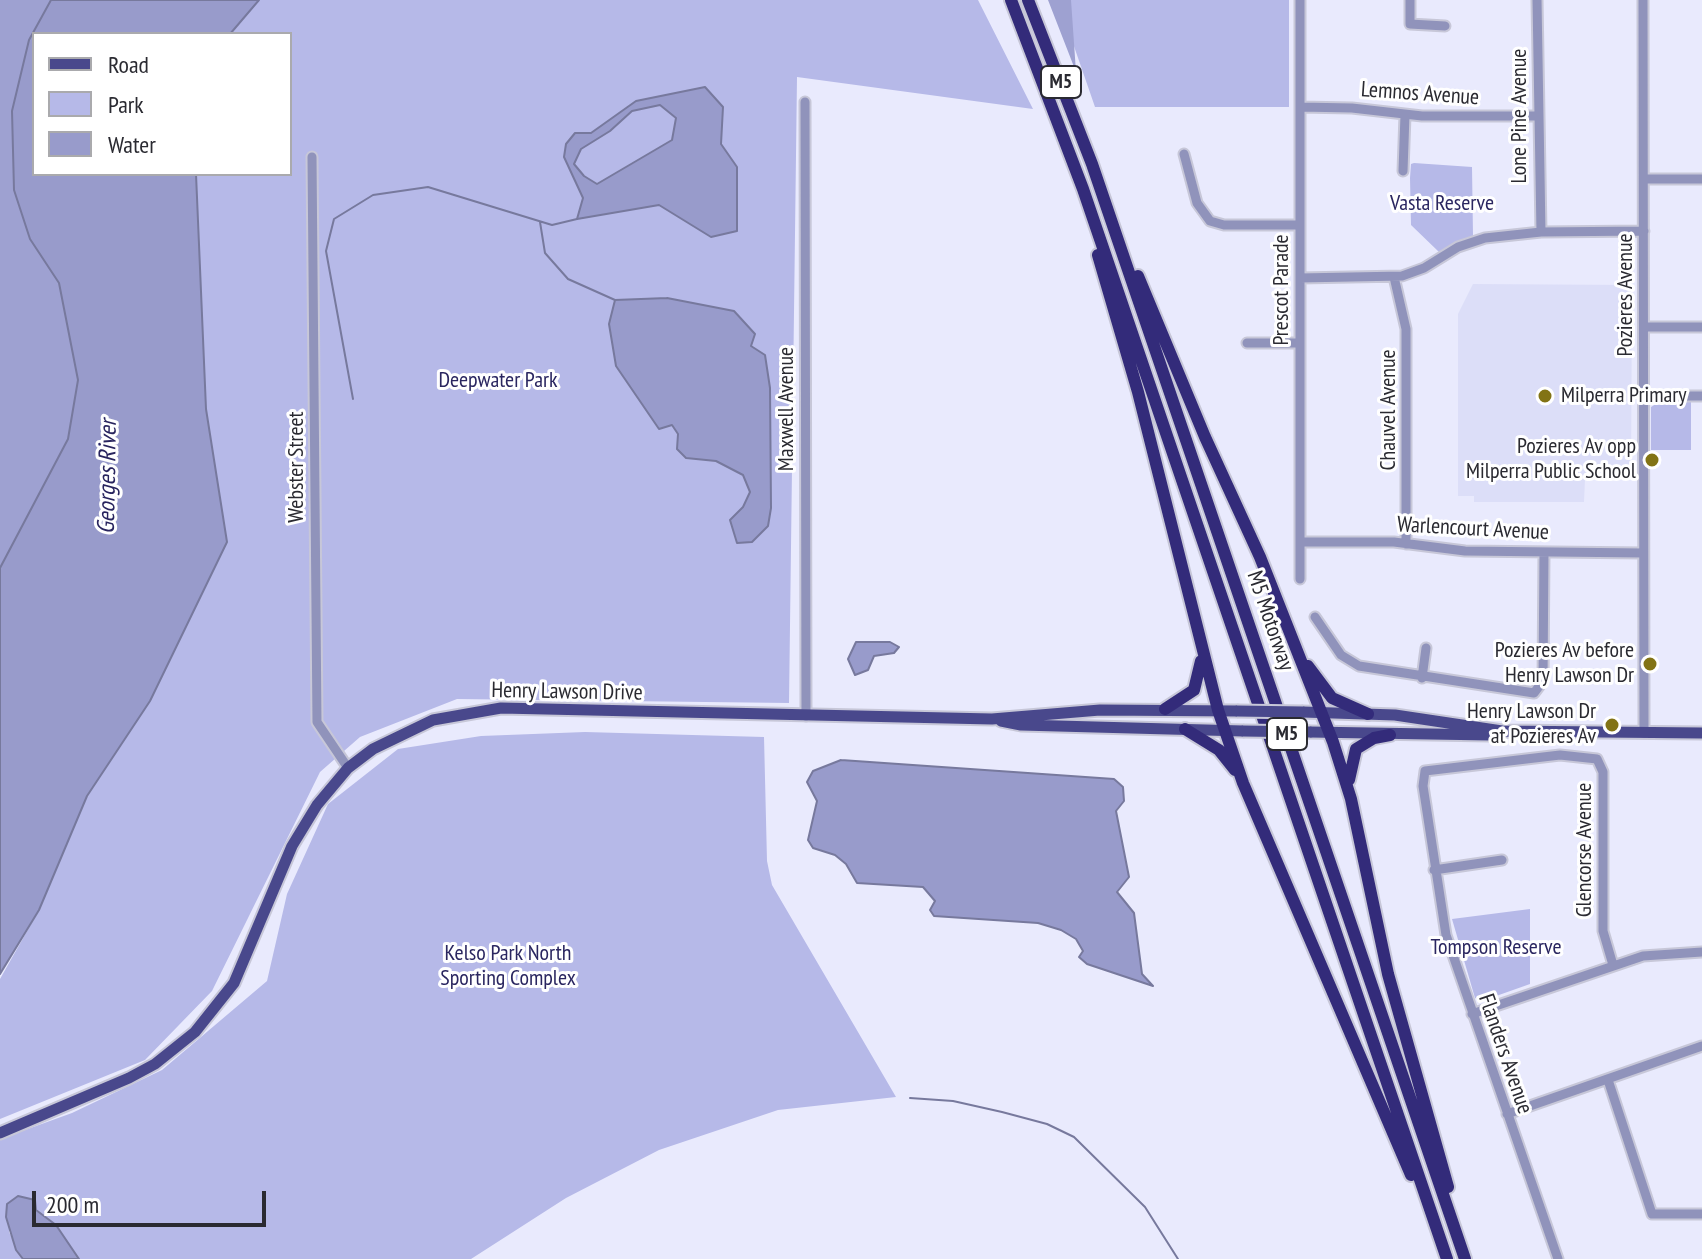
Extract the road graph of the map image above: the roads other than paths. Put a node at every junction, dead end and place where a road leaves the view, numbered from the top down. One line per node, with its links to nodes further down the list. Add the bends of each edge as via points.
1 (1011, 0): 12 (highway, M5 Motorway / M5)
2 (1028, 0): 15 (highway, M5 Motorway / M5)
3 (1300, 0): 9 (street, Prescot Parade)
4 (1410, 0): 7 (street, via 1406,25)
5 (1537, 0): 11 (street, Lone Pine Avenue)
6 (1643, 0): 17 (street, Pozieres Avenue)
7 (1445, 26)
8 (805, 102): 44 (street, Maxwell Avenue)
9 (1300, 107): 10 (street, Lemnos Avenue); 19 (street, Prescot Parade)
10 (1405, 115): 11 (street, Lemnos Avenue); 16 (street)
11 (1538, 116): 21 (street, Lone Pine Avenue)
12 (1064, 136): 38 (highway, via 1138,392); 67 (highway, M5 Motorway / M5)
13 (1184, 154): 19 (street, via 1197,203 1210,221)
14 (312, 157): 53 (street, Webster Street, via 317,722)
15 (1092, 164): 37 (highway); 68 (highway, M5 Motorway / M5)
16 (1403, 171)
17 (1644, 179): 18 (street); 20 (street, Pozieres Avenue)
18 (1702, 179)
19 (1300, 225): 23 (street, Prescot Parade)
20 (1644, 231): 21 (street); 24 (street, Pozieres Avenue)
21 (1541, 232): 22 (street, via 1476,240)
22 (1394, 277): 23 (street); 31 (street, Chauvel Avenue, via 1406,329)
23 (1300, 278): 27 (street, Prescot Parade)
24 (1644, 327): 25 (street); 28 (street, Pozieres Avenue)
25 (1702, 327)
26 (1247, 343): 27 (street)
27 (1300, 343): 30 (street, Prescot Parade)
28 (1643, 396): 29 (street); 33 (street, Pozieres Avenue)
29 (1702, 396)
30 (1300, 542): 31 (street, Warlencourt Avenue); 34 (street, Prescot Parade)
31 (1406, 544): 32 (street, Warlencourt Avenue)
32 (1544, 552): 33 (street, Warlencourt Avenue); 39 (street, via 1541,689 1527,694)
33 (1643, 553): 50 (street, Pozieres Avenue)
34 (1300, 579)
35 (1315, 617): 39 (street, via 1341,655 1353,663)
36 (1426, 648): 39 (street)
37 (1300, 653): 42 (highway); 43 (highway, via 1332,698)
38 (1201, 654): 40 (highway, via 1194,690); 41 (highway)
39 (1422, 678)
40 (1165, 709): 41 (main road, Henry Lawson Drive); 45 (main road, Henry Lawson Drive)
41 (1218, 710): 42 (main road, Henry Lawson Drive, bridge); 47 (highway)
42 (1321, 712): 43 (main road, Henry Lawson Drive); 49 (highway)
43 (1368, 714): 48 (main road, Henry Lawson Drive)
44 (806, 716): 45 (main road, Henry Lawson Drive); 53 (main road, Henry Lawson Drive, via 473,710 414,727)
45 (992, 719): 46 (main road, Henry Lawson Drive, via 1021,725)
46 (1185, 729): 47 (main road, Henry Lawson Drive); 55 (highway, via 1219,750)
47 (1226, 731): 49 (main road, Henry Lawson Drive, bridge); 55 (highway)
48 (1502, 731): 50 (main road, Henry Lawson Drive); 52 (main road, Henry Lawson Drive)
49 (1328, 733): 52 (main road, Henry Lawson Drive); 56 (highway)
50 (1644, 733): 51 (main road, Henry Lawson Drive)
51 (1702, 733)
52 (1390, 735): 56 (highway, via 1356,749 1350,762)
53 (348, 768): 65 (main road, Henry Lawson Drive, via 303,825 247,958 206,1021 155,1064)
54 (1431, 768): 58 (street, Flanders Avenue, via 1422,777); 60 (street, Glencorse Avenue, via 1560,755 1597,759 1603,772 1603,924)
55 (1243, 783): 67 (highway)
56 (1351, 799): 68 (highway, via 1388,974)
57 (1502, 860): 58 (street)
58 (1434, 870): 61 (street, Flanders Avenue, via 1446,935)
59 (1702, 952): 60 (street, via 1643,956)
60 (1613, 965): 61 (street)
61 (1472, 1014): 64 (street, Flanders Avenue)
62 (1702, 1046): 63 (street)
63 (1608, 1080): 64 (street); 66 (street, via 1652,1214)
64 (1507, 1114): 69 (street, Flanders Avenue)
65 (0, 1133)
66 (1702, 1214)
67 (1446, 1259)
68 (1467, 1259)
69 (1558, 1259)

